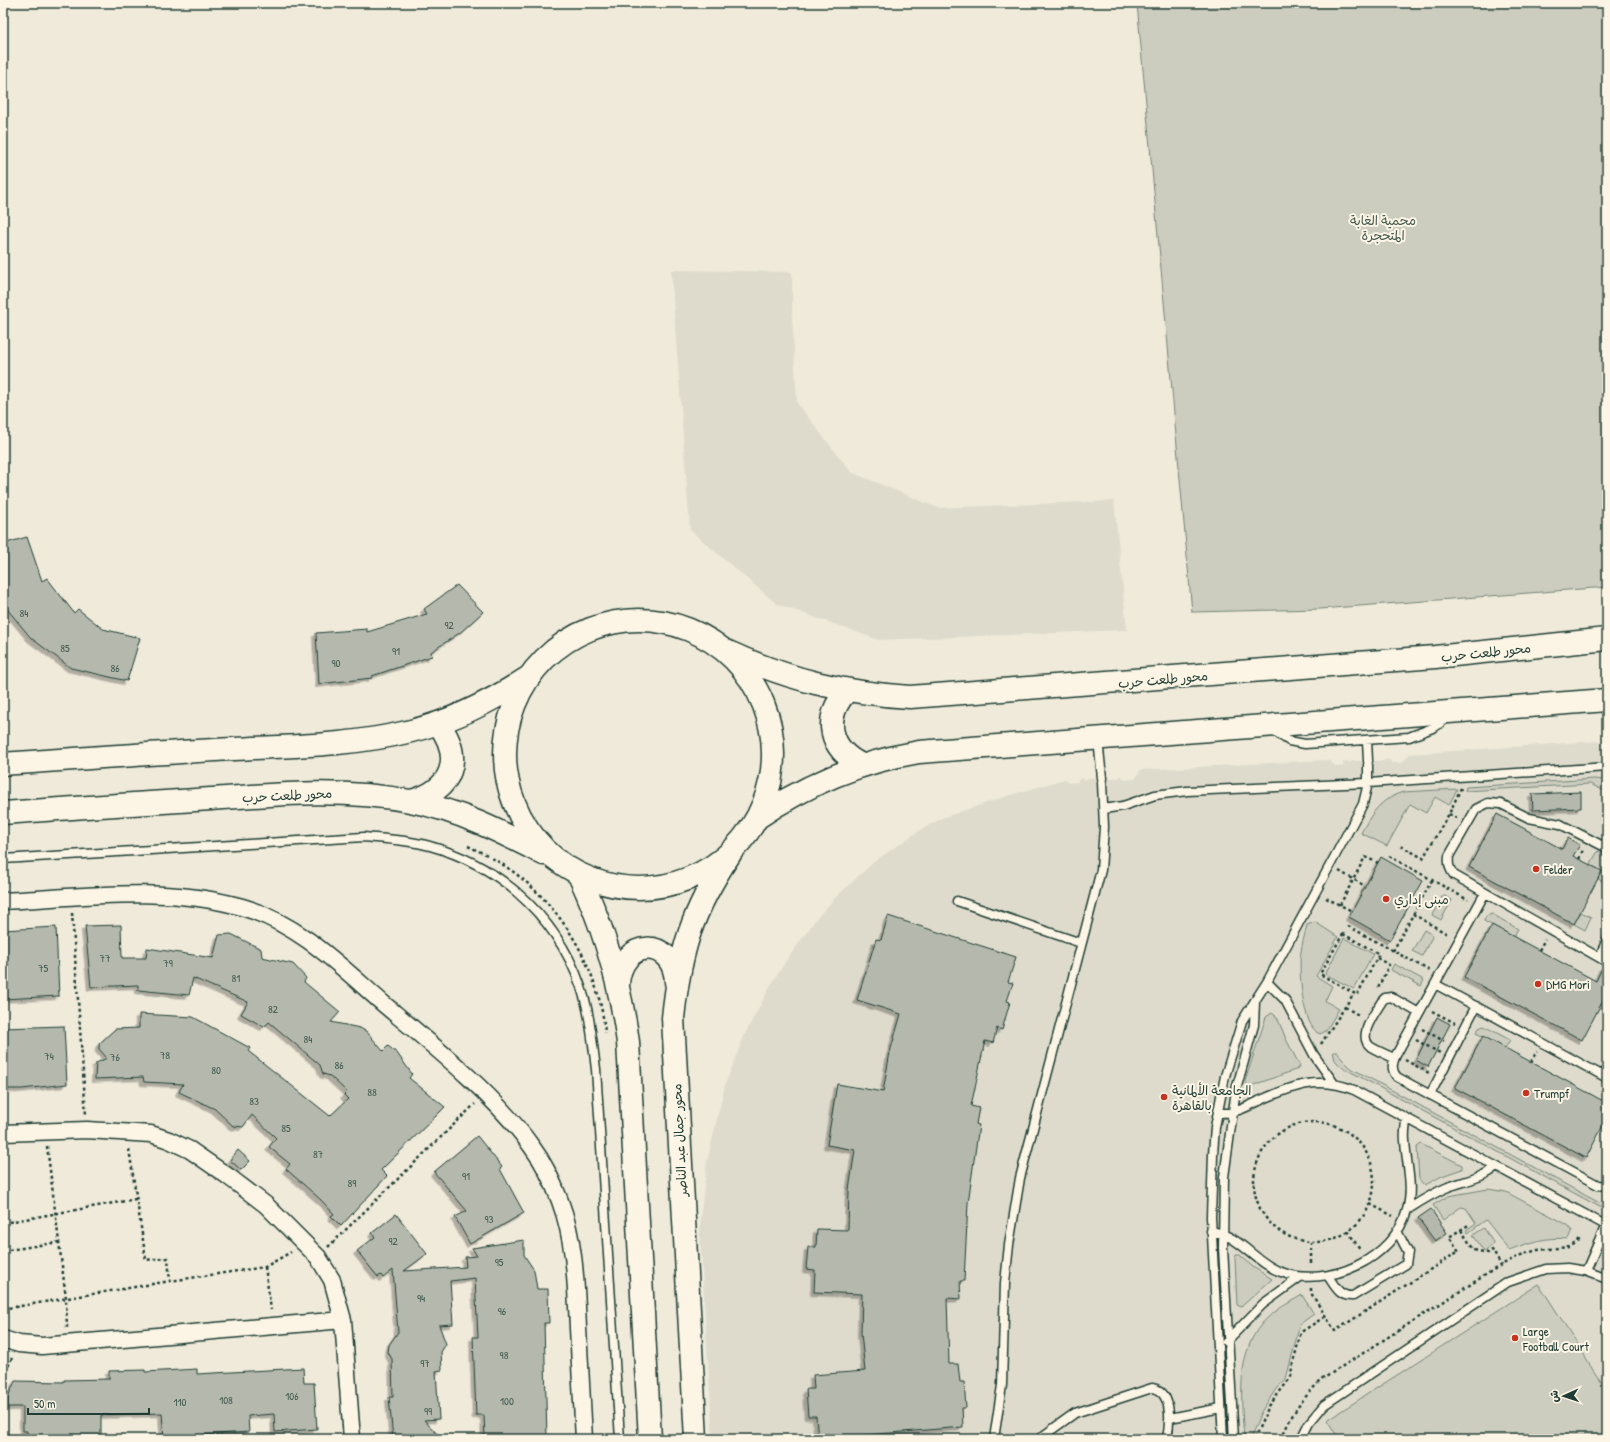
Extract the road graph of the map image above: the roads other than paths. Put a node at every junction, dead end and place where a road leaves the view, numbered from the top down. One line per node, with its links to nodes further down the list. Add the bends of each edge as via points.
1 (1607, 639): 4 (main road, محور طلعت حرب, via 1427,657 910,697)
2 (726, 651): 3 (main road, via 686,628 642,619 620,621 598,626 571,638 543,660); 4 (main road, محور طلعت حرب, via 785,675); 18 (main road, via 742,667 755,686 771,730 772,776)
3 (530, 677): 7 (main road, via 485,703); 22 (main road, via 519,695 508,729 505,758 508,779 514,803 525,825 540,845)
4 (847, 691): 12 (main road, via 840,698 833,714 833,732 843,752)
5 (1607, 700): 6 (main road)
6 (1455, 711): 8 (main road); 10 (lane, via 1440,723 1409,737)
7 (438, 723): 11 (main road, via 411,731 356,741); 15 (main road, via 448,737 452,754 450,771 441,786 428,796)
8 (1267, 726): 9 (main road); 10 (lane, via 1281,737 1297,743)
9 (1098, 739): 12 (main road, via 919,752); 16 (lane)
10 (1367, 740): 14 (lane)
11 (3, 764)
12 (862, 765): 18 (main road, via 825,778)
13 (1607, 767): 14 (lane)
14 (1368, 783): 16 (lane, via 1187,791); 32 (lane, via 1363,804)
15 (411, 801): 17 (main road, محور طلعت حرب, via 327,792); 22 (main road, محور طلعت حرب, via 467,817)
16 (1104, 809): 28 (lane, via 1104,843 1100,870)
17 (3, 812)
18 (757, 818): 20 (main road)
19 (1607, 848): 24 (lane, via 1560,824 1529,818 1501,804 1482,805 1476,809 1448,861 1454,875)
20 (730, 854): 23 (main road, via 693,878 649,889 602,884); 33 (main road, محور جمال عبد الناصر, via 703,897 693,920 684,944)
21 (3, 860): 66 (lane, via 364,837 409,842 450,852 490,872 524,897 555,934 567,955 585,1000 590,1024 596,1077)
22 (559, 862): 23 (main road)
23 (579, 875): 34 (main road, via 599,921)
24 (1485, 893): 29 (lane); 31 (lane)
25 (3, 901): 65 (street, via 118,894 164,895 207,900 243,908 278,922 329,955 485,1094 532,1147 547,1171 570,1234 576,1283)
26 (958, 901): 28 (lane)
27 (1607, 940): 29 (lane)
28 (1081, 943): 69 (lane, via 1027,1145 1014,1211 1005,1283 1002,1385)
29 (1599, 957): 30 (lane)
30 (1607, 962)
31 (1438, 980): 36 (lane); 37 (lane)
32 (1267, 982): 35 (lane); 40 (lane, via 1285,1000 1314,1055)
33 (676, 984): 34 (main road, via 674,967 666,956 646,949 639,950 627,958 620,970); 68 (main road, محور جمال عبد الناصر, via 673,1043)
34 (618, 986): 67 (main road, via 631,1070)
35 (1255, 1001): 42 (lane, via 1238,1029); 43 (lane, via 1254,1025 1242,1061)
36 (1476, 1006): 39 (lane); 41 (lane)
37 (1421, 1010): 38 (lane); 38 (lane, via 1391,997 1385,998 1367,1029 1366,1038 1371,1046)
38 (1395, 1057): 41 (lane, via 1392,1069 1397,1078)
39 (1606, 1074)
40 (1333, 1082): 43 (lane, via 1312,1083 1293,1088); 44 (lane, via 1354,1090)
41 (1430, 1095): 47 (lane, via 1598,1185)
42 (1218, 1113): 43 (lane); 50 (lane, via 1213,1154)
43 (1232, 1113): 52 (lane, via 1224,1177)
44 (1406, 1119): 46 (lane); 48 (lane)
45 (3, 1133): 57 (street, via 127,1131 151,1134 190,1150 266,1206 318,1257 332,1280)
46 (1497, 1167): 48 (lane, via 1481,1177 1427,1197); 49 (lane)
47 (1607, 1186)
48 (1408, 1210): 51 (lane)
49 (1606, 1225): 53 (lane)
50 (1211, 1231): 52 (lane); 60 (lane)
51 (1397, 1231): 54 (lane, via 1379,1252 1367,1260 1348,1270); 54 (lane, via 1408,1252 1406,1264 1353,1296 1338,1291)
52 (1223, 1234): 55 (lane, via 1271,1268); 59 (lane)
53 (1586, 1271): 56 (lane); 73 (lane, via 1567,1268 1546,1269 1508,1282 1324,1404 1309,1423)
54 (1328, 1276): 55 (lane)
55 (1300, 1277): 59 (lane, via 1263,1304)
56 (1607, 1279)
57 (343, 1320): 58 (street, via 42,1346 18,1344); 64 (street)
58 (3, 1339)
59 (1228, 1342): 60 (lane); 72 (lane)
60 (1217, 1343): 61 (lane)
61 (1221, 1408): 62 (lane); 71 (lane)
62 (1170, 1418): 63 (lane, via 1163,1394 1160,1390 1152,1388 1074,1413); 70 (lane)
63 (1044, 1436)
64 (352, 1439)
65 (584, 1439)
66 (620, 1439)
67 (650, 1439)
68 (696, 1439)
69 (994, 1439)
70 (1167, 1439)
71 (1222, 1439)
72 (1234, 1439)
73 (1302, 1439)

